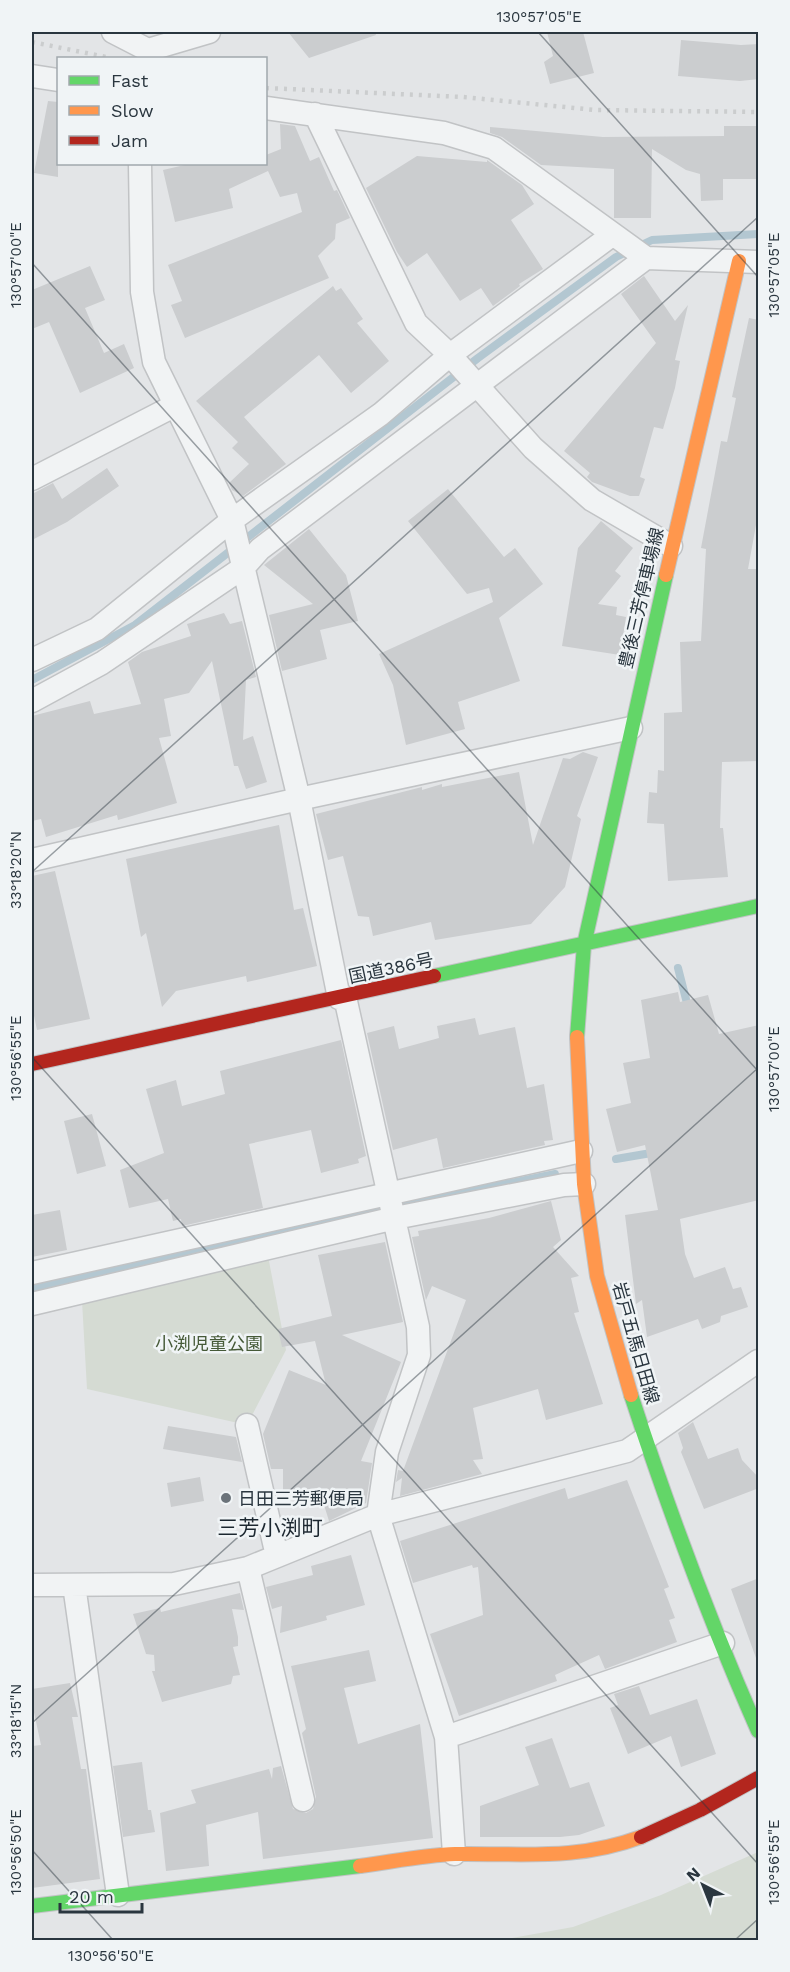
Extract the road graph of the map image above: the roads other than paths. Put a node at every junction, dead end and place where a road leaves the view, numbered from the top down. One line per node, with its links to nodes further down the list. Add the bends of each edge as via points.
1 (113, 32): 3 (street)
2 (209, 32): 3 (street)
3 (147, 54)
4 (32, 76): 5 (street)
5 (57, 80)
6 (267, 108): 7 (street)
7 (315, 114): 9 (street, via 444,133 494,148); 12 (street, via 417,323)
8 (140, 165): 14 (street, via 142,292 154,362)
9 (612, 235): 10 (street); 12 (street)
10 (646, 258): 11 (street); 13 (street)
11 (749, 262): 17 (main road, 豊後三芳停車場線)
12 (450, 355): 13 (street); 16 (street, via 381,414)
13 (477, 384): 17 (street, via 533,448 592,500); 18 (street, via 260,549)
14 (174, 406): 15 (street); 16 (street)
15 (32, 479)
16 (232, 520): 18 (street); 19 (street, via 97,629)
17 (672, 546): 21 (main road, 豊後三芳停車場線)
18 (244, 567): 20 (street, via 102,663); 22 (street)
19 (32, 660)
20 (32, 701)
21 (631, 728): 22 (street); 25 (main road, 豊後三芳停車場線)
22 (299, 799): 23 (street); 26 (street)
23 (32, 860)
24 (759, 906): 25 (main road, 国道386号)
25 (584, 945): 26 (main road, 国道386号); 28 (main road, 岩戸五馬日田線, via 576,1046)
26 (342, 997): 27 (main road, 国道386号); 30 (street)
27 (32, 1064)
28 (581, 1151): 29 (main road, 岩戸五馬日田線); 30 (street)
29 (584, 1184): 31 (street); 36 (main road, 岩戸五馬日田線, via 612,1334)
30 (389, 1193): 31 (street); 32 (street)
31 (395, 1218): 33 (street); 37 (street, via 418,1327 419,1355 387,1452)
32 (32, 1273)
33 (32, 1304)
34 (759, 1361): 36 (street)
35 (247, 1425): 38 (street)
36 (646, 1437): 37 (street, via 627,1451); 42 (main road, 岩戸五馬日田線)
37 (378, 1515): 38 (street); 44 (street)
38 (277, 1556): 39 (street)
39 (248, 1568): 41 (street, via 174,1584); 46 (street)
40 (32, 1585): 41 (street)
41 (74, 1585): 48 (street)
42 (723, 1643): 43 (main road, 岩戸五馬日田線); 44 (street)
43 (759, 1731)
44 (446, 1737): 47 (street)
45 (759, 1778): 47 (main road, via 650,1834 595,1851 523,1856)
46 (303, 1800)
47 (454, 1854): 48 (main road)
48 (118, 1895): 49 (main road)
49 (32, 1906)

